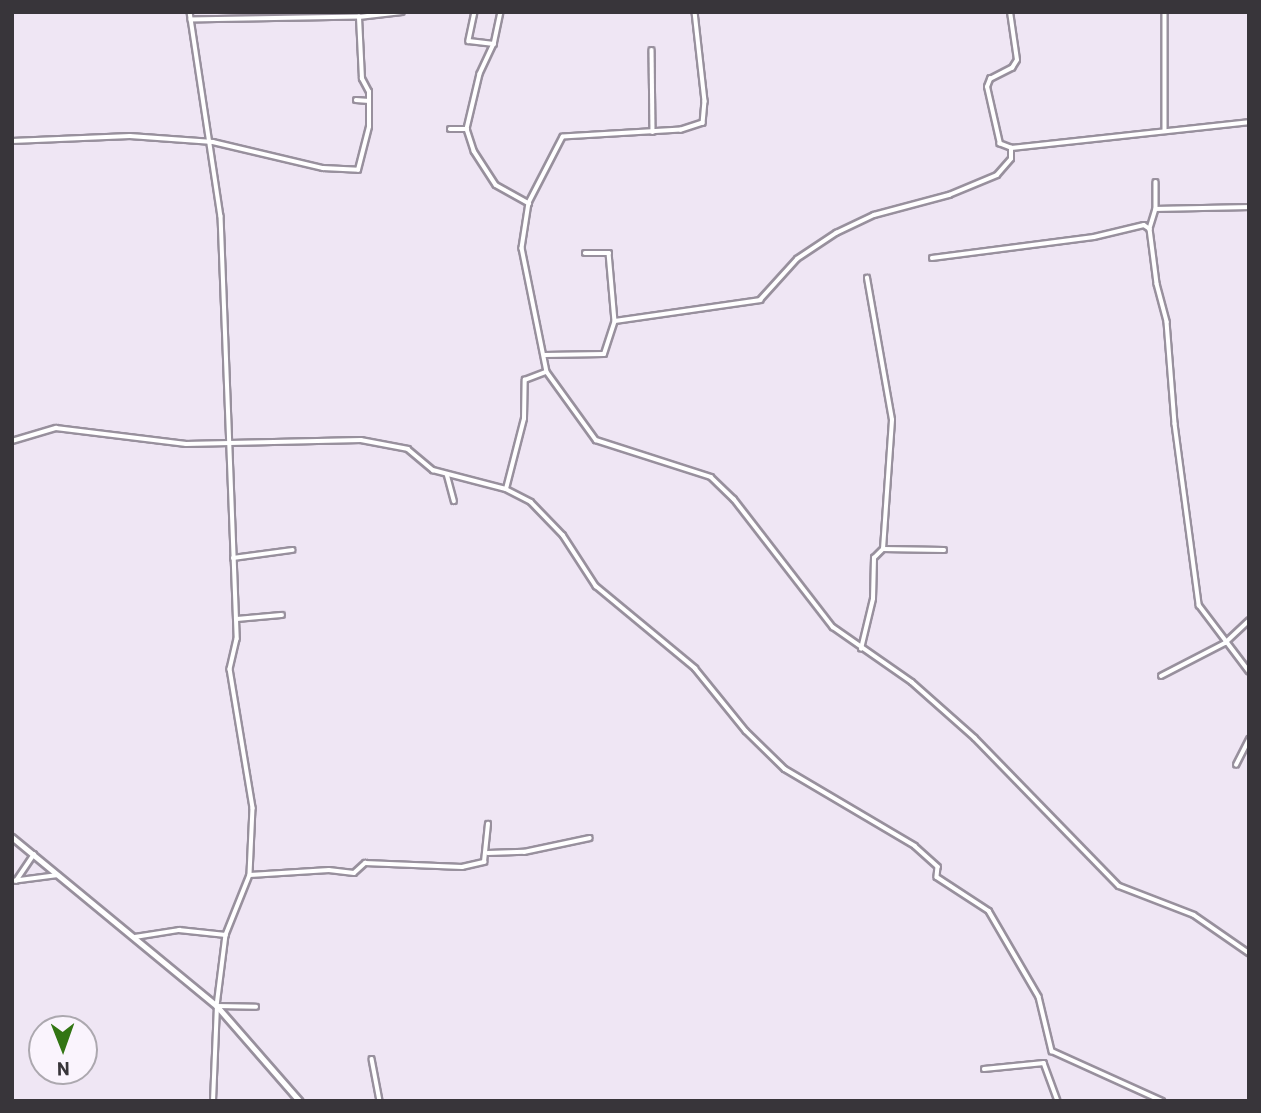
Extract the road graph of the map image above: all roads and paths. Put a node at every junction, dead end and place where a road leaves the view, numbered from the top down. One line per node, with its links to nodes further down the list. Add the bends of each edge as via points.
1 (190, 12): 9 (street)
2 (401, 12): 8 (street)
3 (475, 12): 10 (street, via 469,41)
4 (502, 12): 10 (street)
5 (695, 12): 18 (street, via 704,123)
6 (1010, 12): 21 (street, via 1017,60 1012,68 990,79 987,87 1000,144)
7 (1165, 12): 17 (street)
8 (359, 17): 9 (street); 13 (street, via 362,79)
9 (191, 20): 20 (street)
10 (494, 44): 16 (street, via 480,74)
11 (652, 50): 18 (street)
12 (356, 100): 13 (street)
13 (369, 100): 20 (street, via 369,127 358,170 323,168)
14 (1249, 122): 17 (street)
15 (450, 129): 16 (street)
16 (467, 129): 23 (street, via 474,151 496,185)
17 (1166, 130): 21 (street, via 1101,142)
18 (653, 132): 23 (street, via 563,137)
19 (12, 141): 20 (street, via 130,136)
20 (213, 142): 34 (street)
21 (1011, 148): 30 (street, via 1011,159 997,175 949,195 874,215 835,233 797,258 760,300)
22 (1156, 182): 25 (street)
23 (529, 203): 31 (street, via 522,248 539,346)
24 (1249, 207): 25 (street)
25 (1156, 209): 26 (street)
26 (1150, 229): 28 (street, via 1144,225 1094,237); 45 (street, via 1167,322 1175,424 1199,604)
27 (585, 253): 30 (street, via 609,253)
28 (932, 257)
29 (867, 278): 38 (street, via 892,420)
30 (615, 321): 31 (street, via 604,354)
31 (545, 355): 32 (street)
32 (547, 372): 36 (street, via 525,380 524,419); 46 (street, via 596,440 711,477 734,499 813,604)
33 (12, 441): 34 (street, via 56,428 186,444)
34 (232, 441): 35 (street, via 361,440 408,449 433,470); 41 (street)
35 (447, 474): 36 (street); 37 (street)
36 (506, 489): 70 (street, via 531,502 556,526 596,586 695,668 746,731 785,769 915,845 938,867 937,877 989,911 1039,997 1052,1051)
37 (454, 501)
38 (883, 549): 40 (street); 46 (street, via 874,558 873,599)
39 (292, 550): 41 (street)
40 (944, 550)
41 (233, 558): 43 (street)
42 (282, 615): 43 (street)
43 (236, 619): 57 (street, via 230,669 253,808)
44 (1249, 621): 45 (street)
45 (1225, 643): 47 (street); 48 (street)
46 (861, 650): 61 (street, via 912,682 975,738 1119,886 1194,915)
47 (1249, 671)
48 (1161, 676)
49 (1249, 739): 50 (street)
50 (1236, 765)
51 (488, 824): 54 (street)
52 (12, 837): 55 (street)
53 (590, 838): 54 (street, via 524,852)
54 (488, 853): 57 (street, via 484,862 462,867 366,863 354,873)
55 (34, 854): 56 (street); 58 (street)
56 (60, 874): 58 (street); 60 (street)
57 (250, 875): 59 (street)
58 (14, 881)
59 (226, 935): 60 (street, via 179,930); 62 (street)
60 (135, 937): 62 (street)
61 (1249, 953)
62 (217, 1006): 63 (street); 66 (street); 67 (street)
63 (256, 1007)
64 (372, 1059): 68 (street)
65 (984, 1069): 69 (street, via 1044,1063)
66 (213, 1101)
67 (300, 1101)
68 (380, 1101)
69 (1058, 1101)
70 (1162, 1101)

